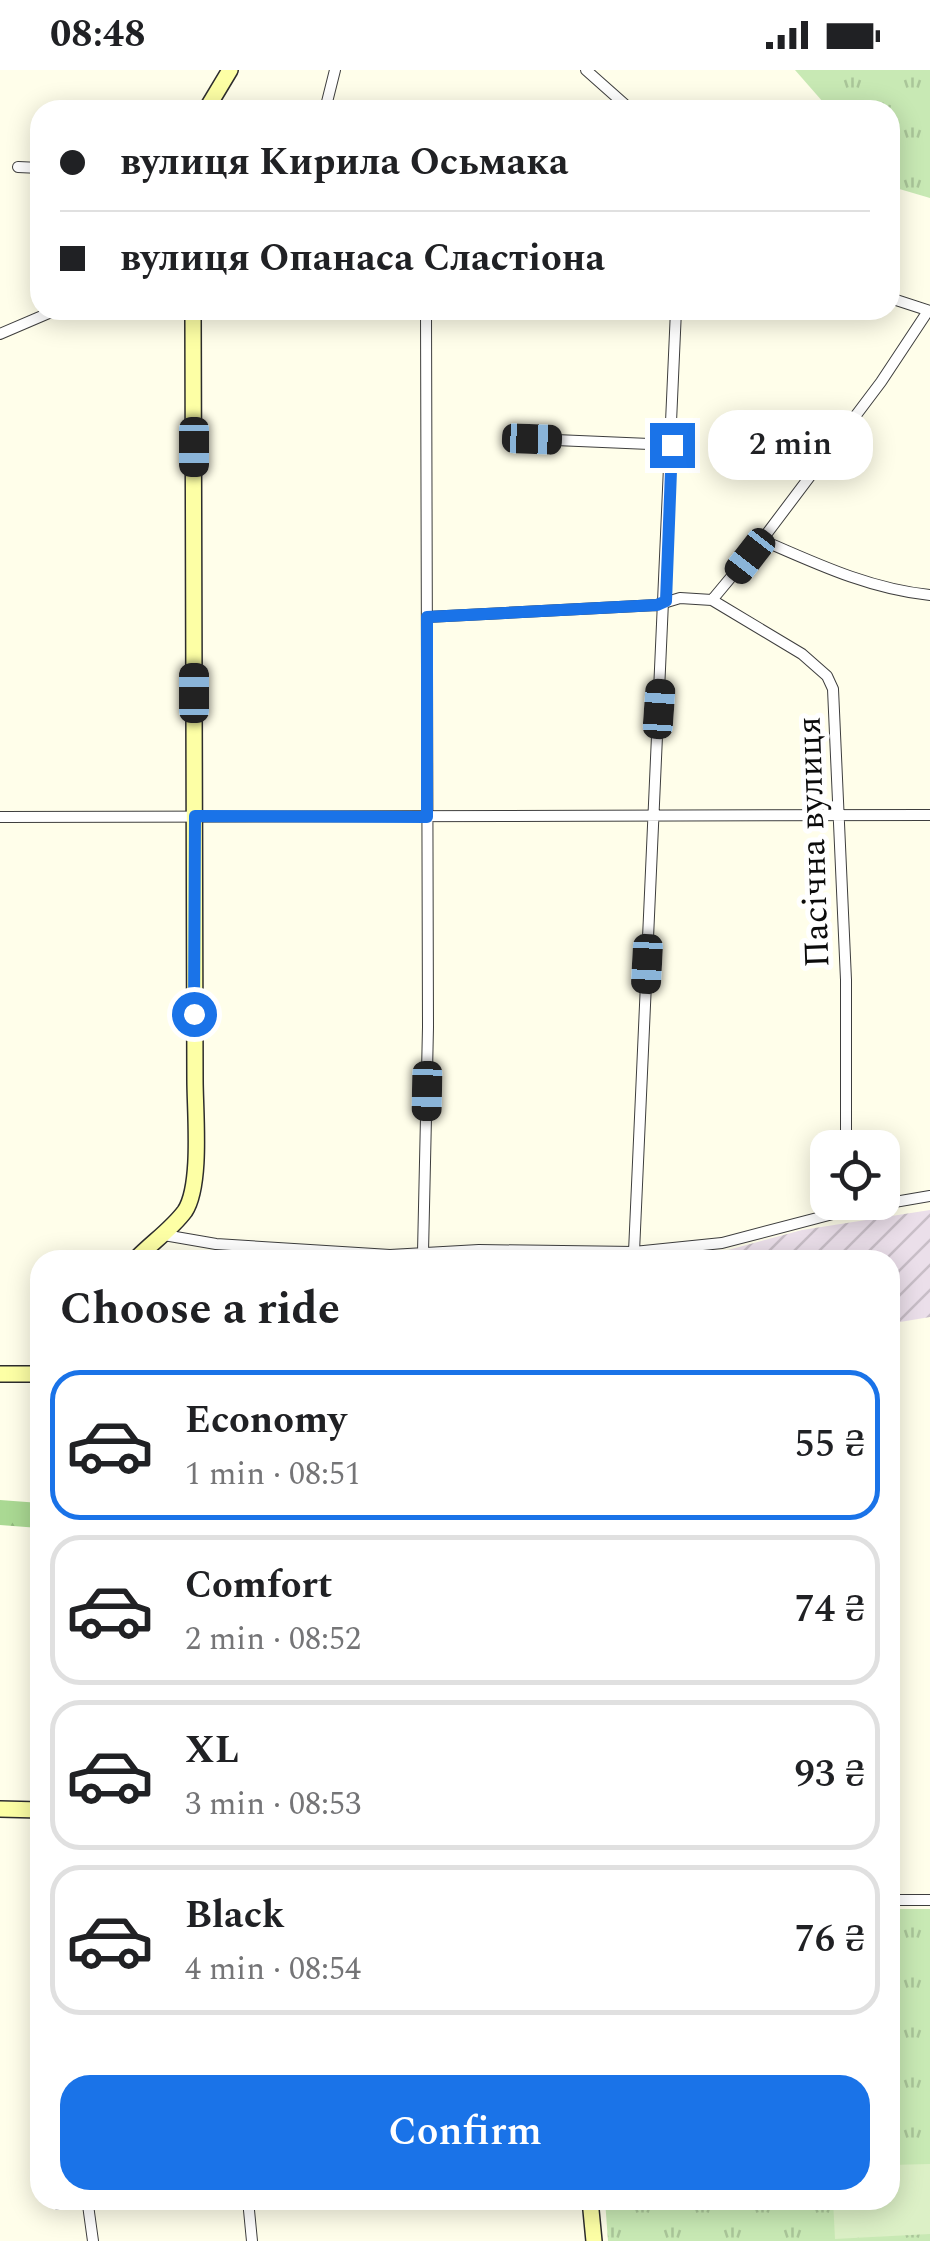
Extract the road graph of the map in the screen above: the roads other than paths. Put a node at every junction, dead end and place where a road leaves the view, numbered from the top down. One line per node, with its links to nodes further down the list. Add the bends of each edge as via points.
1 (230, 70): 4 (street)
2 (335, 70): 5 (street)
3 (586, 70): 6 (street)
4 (212, 100)
5 (328, 100)
6 (620, 100)
7 (18, 167): 8 (street)
8 (30, 168)
9 (900, 301): 10 (street)
10 (929, 311): 18 (street)
11 (33, 320): 15 (street)
12 (193, 320): 25 (street)
13 (426, 320): 22 (street)
14 (676, 320): 17 (street)
15 (0, 334)
16 (532, 439): 17 (street)
17 (672, 445): 21 (street)
18 (762, 540): 19 (street, via 864,582); 20 (street)
19 (930, 594)
20 (712, 600): 21 (street); 23 (street, Пасічна вулиця, via 827,676 836,708)
21 (666, 601): 22 (street); 26 (street)
22 (427, 617): 28 (street)
23 (836, 814): 24 (street); 26 (street); 29 (street, Пасічна вулиця)
24 (930, 815)
25 (195, 816): 27 (street); 28 (street); 33 (street, via 192,1187 188,1206)
26 (653, 816): 28 (street); 37 (street)
27 (0, 817)
28 (427, 817): 36 (street)
29 (846, 1130)
30 (930, 1196): 31 (street)
31 (900, 1200)
32 (810, 1217): 38 (street, via 722,1243)
33 (164, 1234): 34 (street); 35 (street)
34 (146, 1250)
35 (320, 1250)
36 (423, 1250)
37 (634, 1250)
38 (654, 1250)
39 (0, 1374): 40 (street)
40 (30, 1374)
41 (0, 1809): 42 (street)
42 (30, 1810)
43 (900, 1900): 44 (street)
44 (930, 1900)
45 (89, 2210): 48 (street)
46 (249, 2210): 49 (street)
47 (591, 2210): 50 (street)
48 (93, 2241)
49 (252, 2241)
50 (594, 2241)

